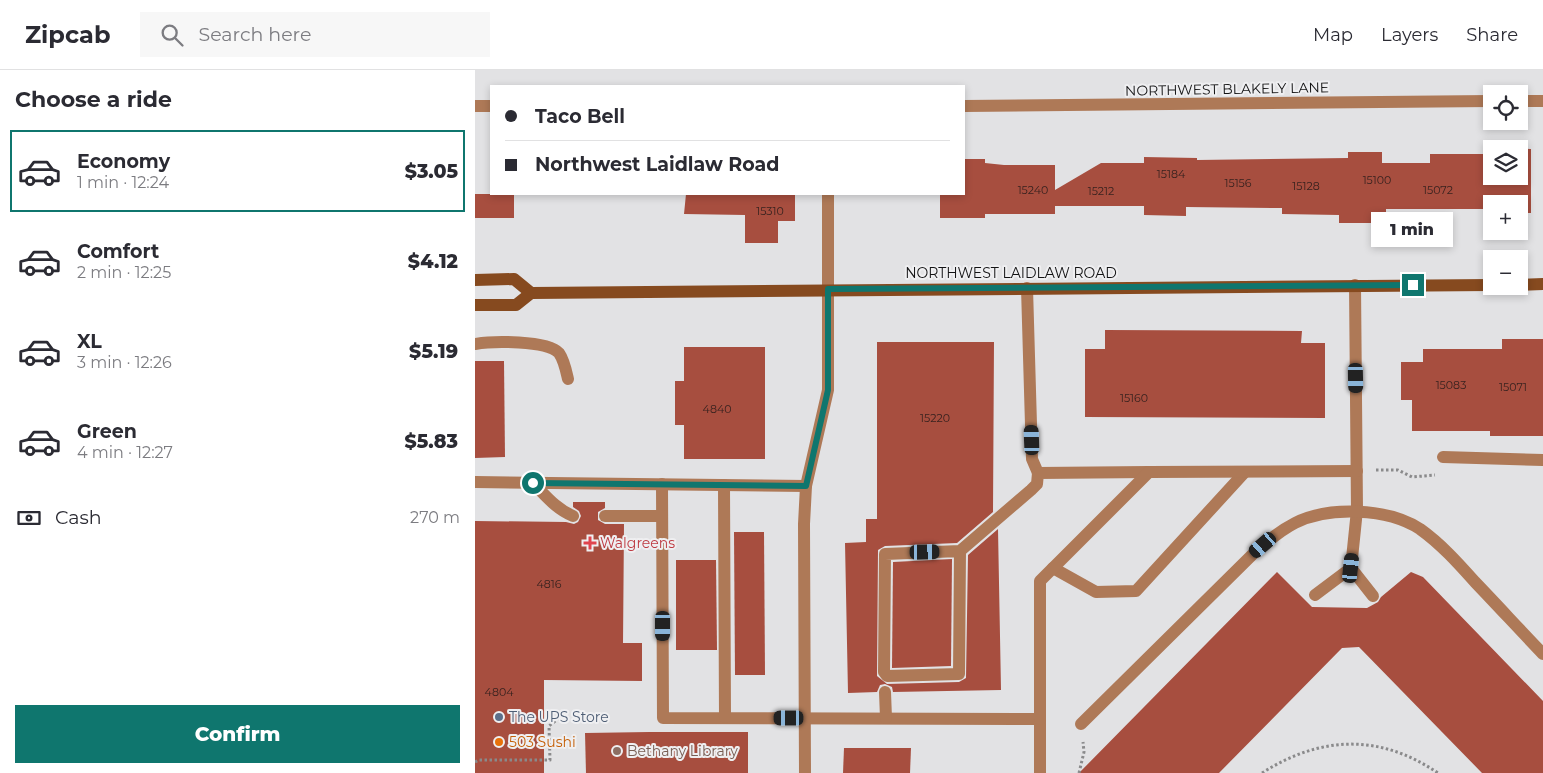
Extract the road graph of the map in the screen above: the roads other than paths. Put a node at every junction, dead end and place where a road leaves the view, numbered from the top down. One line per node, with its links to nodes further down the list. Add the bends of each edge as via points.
1 (1483, 101): 6 (street, NORTHWEST BLAKELY LANE)
2 (1528, 101): 3 (street)
3 (1543, 101)
4 (475, 106): 5 (street)
5 (490, 106)
6 (965, 106)
7 (828, 195): 14 (street)
8 (475, 280): 15 (main road, via 515,280)
9 (1528, 284): 10 (main road)
10 (1543, 284)
11 (1355, 285): 12 (main road, NORTHWEST LAIDLAW ROAD); 13 (main road, NORTHWEST LAIDLAW ROAD); 21 (street)
12 (1483, 285)
13 (1027, 288): 14 (main road, NORTHWEST LAIDLAW ROAD); 23 (street, via 1032,459)
14 (828, 289): 15 (main road, NORTHWEST LAIDLAW ROAD); 29 (street, via 828,390)
15 (531, 293): 16 (main road, NORTHWEST LAIDLAW ROAD, via 516,305)
16 (475, 305)
17 (475, 344): 18 (street, via 549,346 558,353)
18 (568, 379)
19 (1443, 457): 20 (street)
20 (1543, 460)
21 (1357, 471): 24 (street); 30 (street)
22 (1149, 472): 23 (street); 24 (street); 35 (street)
23 (1038, 473): 34 (street, via 1037,484)
24 (1244, 473): 35 (street, via 1135,591 1096,592)
25 (475, 482): 26 (street)
26 (533, 483): 27 (street); 31 (street, via 552,503)
27 (662, 484): 28 (street); 33 (street)
28 (724, 485): 29 (street); 41 (street)
29 (806, 486): 42 (street)
30 (1357, 510): 36 (street); 39 (street, via 1389,516 1418,528 1440,544); 45 (street, via 1303,520 1275,535)
31 (573, 516)
32 (605, 516): 33 (street)
33 (662, 516): 41 (street, via 663,718)
34 (960, 551): 34 (street, via 959,674 887,676 884,672 885,554)
35 (1053, 568): 44 (street, via 1040,581)
36 (1351, 568): 37 (street); 38 (street)
37 (1315, 595)
38 (1373, 596)
39 (1543, 654)
40 (885, 692): 43 (street)
41 (725, 718): 42 (street)
42 (805, 718): 43 (street); 46 (street)
43 (885, 718): 44 (street)
44 (1040, 719): 47 (street)
45 (1081, 724)
46 (805, 773)
47 (1040, 773)

